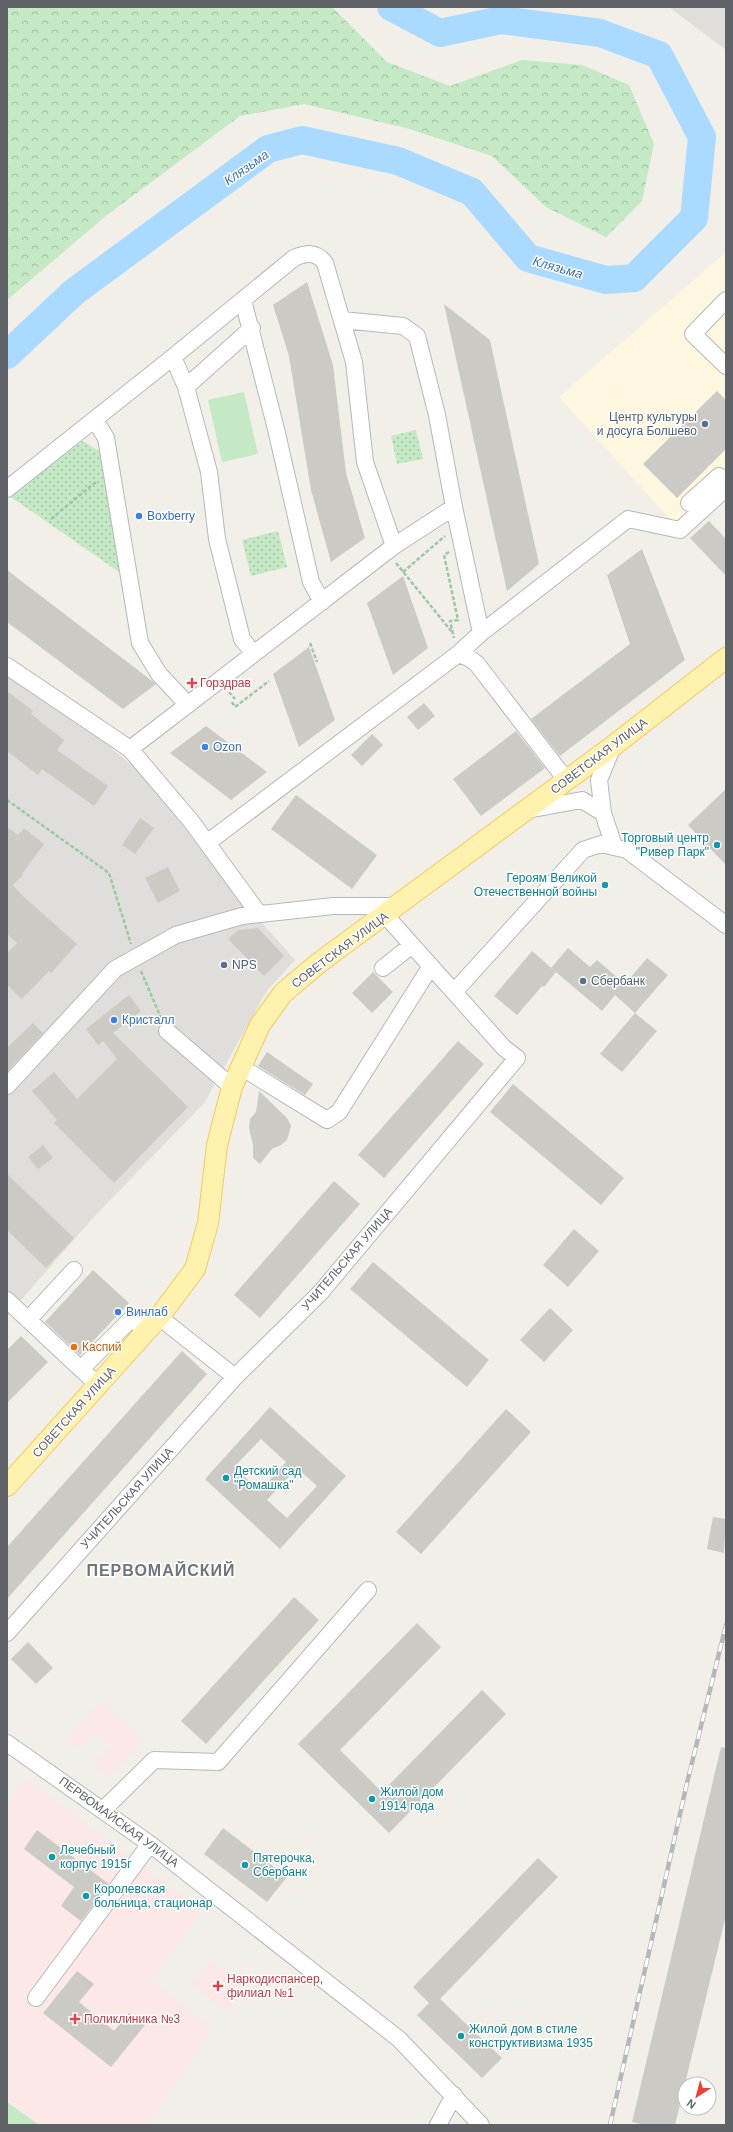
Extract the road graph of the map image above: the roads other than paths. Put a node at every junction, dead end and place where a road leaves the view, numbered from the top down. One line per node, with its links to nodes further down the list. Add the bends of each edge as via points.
1 (243, 300): 3 (street, via 294,258 312,254 320,257 325,263); 4 (street); 5 (street)
2 (726, 300): 6 (street, via 693,334)
3 (342, 320): 12 (street, via 403,326 417,336 437,415); 13 (street, via 354,362 365,462)
4 (252, 328): 7 (street); 14 (street, via 311,582)
5 (173, 357): 7 (street); 8 (street)
6 (726, 366)
7 (186, 387): 16 (street, via 209,472 217,539 242,638)
8 (95, 420): 10 (street); 20 (street, via 106,438 140,643 159,674)
9 (724, 480): 11 (street); 15 (street, via 680,530 628,519)
10 (7, 489)
11 (689, 503)
12 (454, 507): 13 (street); 15 (street)
13 (391, 549): 14 (street)
14 (322, 602): 16 (street)
15 (481, 633): 17 (street)
16 (254, 654): 20 (street)
17 (458, 654): 23 (street, via 477,664); 26 (street)
18 (726, 658): 21 (main road, СОВЕТСКАЯ УЛИЦА)
19 (7, 666): 22 (street)
20 (188, 705): 22 (street)
21 (613, 746): 23 (main road, СОВЕТСКАЯ УЛИЦА); 25 (street, via 600,780)
22 (130, 749): 26 (street)
23 (566, 781): 24 (main road, СОВЕТСКАЯ УЛИЦА)
24 (526, 810): 25 (street, via 582,800); 28 (main road, СОВЕТСКАЯ УЛИЦА)
25 (603, 813): 27 (street)
26 (207, 843): 29 (street)
27 (614, 846): 30 (street, via 627,850); 34 (street, via 601,844 582,850)
28 (392, 911): 29 (street, via 333,906); 31 (street, УЧИТЕЛЬСКАЯ УЛИЦА); 36 (main road, СОВЕТСКАЯ УЛИЦА, via 320,962 283,994 260,1024)
29 (259, 914): 37 (street, via 242,916 176,935 115,969)
30 (726, 926)
31 (412, 945): 32 (street, УЧИТЕЛЬСКАЯ УЛИЦА); 33 (street)
32 (431, 966): 34 (street, УЧИТЕЛЬСКАЯ УЛИЦА); 36 (street, via 339,1112 327,1120)
33 (383, 968)
34 (454, 992): 44 (street, УЧИТЕЛЬСКАЯ УЛИЦА, via 504,1048 517,1058 321,1292)
35 (167, 1031): 38 (street)
36 (241, 1067): 38 (main road, СОВЕТСКАЯ УЛИЦА)
37 (7, 1086)
38 (232, 1087): 42 (main road, СОВЕТСКАЯ УЛИЦА, via 217,1145 208,1224 195,1269)
39 (74, 1270): 41 (street)
40 (7, 1300): 41 (street)
41 (28, 1320): 43 (street)
42 (154, 1323): 43 (street, via 130,1320); 44 (street); 45 (main road, СОВЕТСКАЯ УЛИЦА)
43 (81, 1368): 45 (street)
44 (235, 1377): 48 (street, УЧИТЕЛЬСКАЯ УЛИЦА)
45 (98, 1385): 46 (main road, СОВЕТСКАЯ УЛИЦА)
46 (7, 1486)
47 (368, 1590): 50 (street, via 218,1762 154,1760)
48 (7, 1634)
49 (7, 1743): 50 (street, ПЕРВОМАЙСКАЯ УЛИЦА)
50 (104, 1810): 51 (street, ПЕРВОМАЙСКАЯ УЛИЦА)
51 (150, 1844): 52 (street); 53 (street, ПЕРВОМАЙСКАЯ УЛИЦА, via 400,2039)
52 (36, 1998)
53 (454, 2095): 54 (street); 55 (street, ПЕРВОМАЙСКАЯ УЛИЦА)
54 (438, 2125)
55 (481, 2125)

